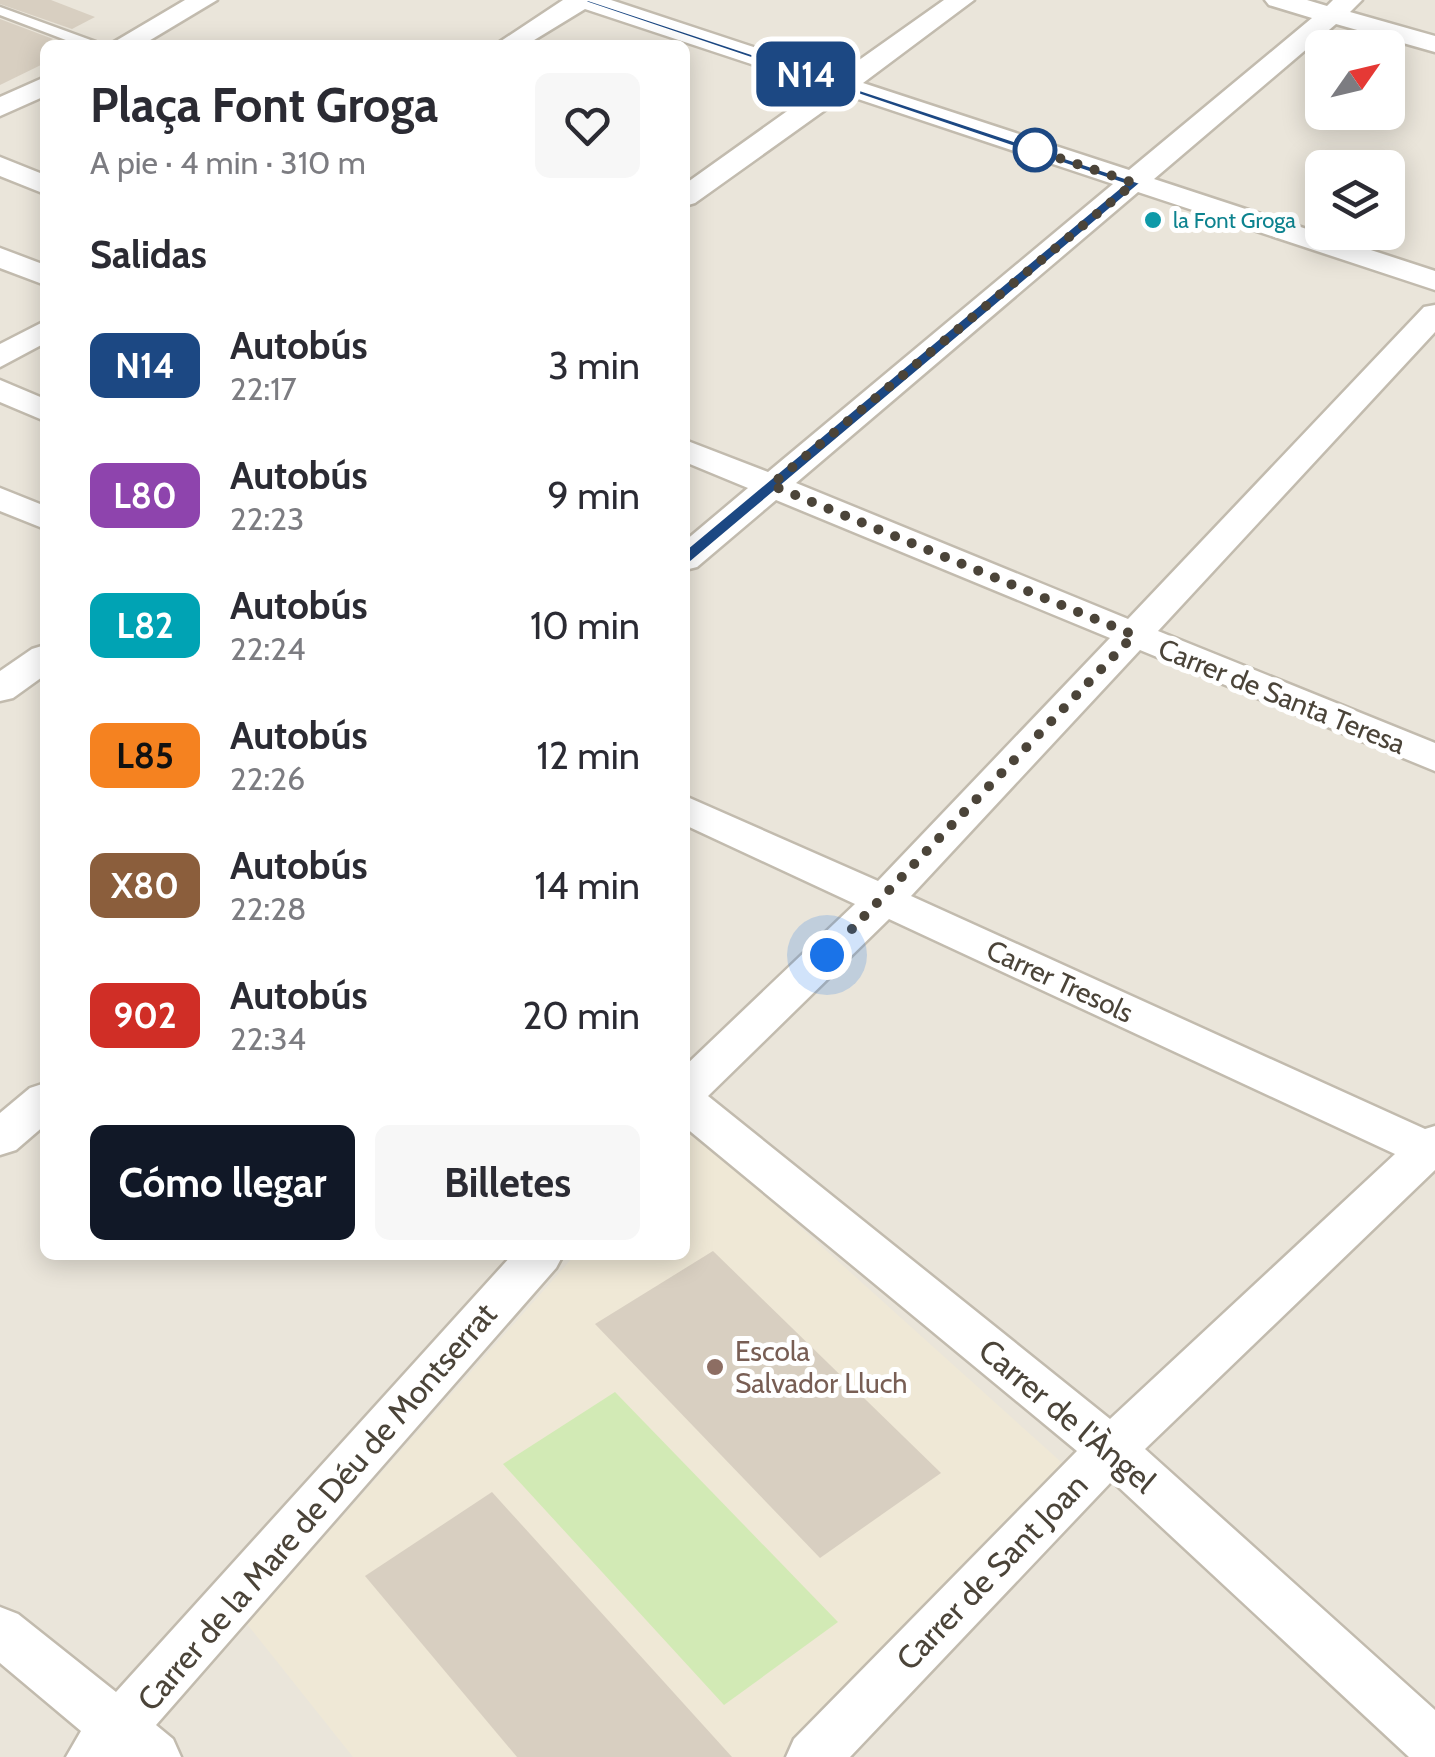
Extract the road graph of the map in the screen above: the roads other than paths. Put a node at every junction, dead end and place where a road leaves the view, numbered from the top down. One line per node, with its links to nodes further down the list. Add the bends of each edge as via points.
1 (204, 0): 8 (street)
2 (583, 0): 9 (street); 11 (street)
3 (962, 0): 11 (street)
4 (1278, 0): 5 (street)
5 (1339, 8): 10 (street); 16 (street)
6 (0, 11): 7 (lane)
7 (77, 40)
8 (131, 40)
9 (516, 40)
10 (1435, 44)
11 (838, 85): 16 (street); 17 (street)
12 (40, 88): 13 (street)
13 (1, 107)
14 (0, 166): 15 (street)
15 (40, 182)
16 (1134, 183): 20 (street); 27 (street)
17 (690, 193)
18 (0, 257): 19 (street)
19 (40, 274)
20 (1435, 281)
21 (1435, 314): 31 (street)
22 (40, 333): 23 (street)
23 (0, 358)
24 (0, 390): 25 (street)
25 (40, 409)
26 (690, 452): 27 (street, Carrer de Santa Teresa)
27 (771, 485): 30 (street); 31 (street, Carrer de Santa Teresa)
28 (0, 498): 29 (street)
29 (40, 517)
30 (690, 555)
31 (1134, 635): 34 (street, Carrer de Santa Teresa); 36 (street)
32 (40, 660): 33 (street)
33 (0, 689)
34 (1435, 758)
35 (690, 811): 36 (street, Carrer Tresols)
36 (884, 900): 37 (street); 41 (street, Carrer Tresols)
37 (690, 1087)
38 (40, 1104): 40 (street)
39 (690, 1106): 43 (street, Carrer de l'Àngel)
40 (0, 1138)
41 (1433, 1149): 43 (street, Carrer de Sant Joan)
42 (536, 1260): 46 (street, Carrer de la Mare de Déu de Montserrat)
43 (1111, 1450): 45 (street, Carrer de l'Àngel); 47 (street, Carrer de Sant Joan)
44 (0, 1631): 46 (street)
45 (1435, 1745)
46 (123, 1748)
47 (813, 1757)

